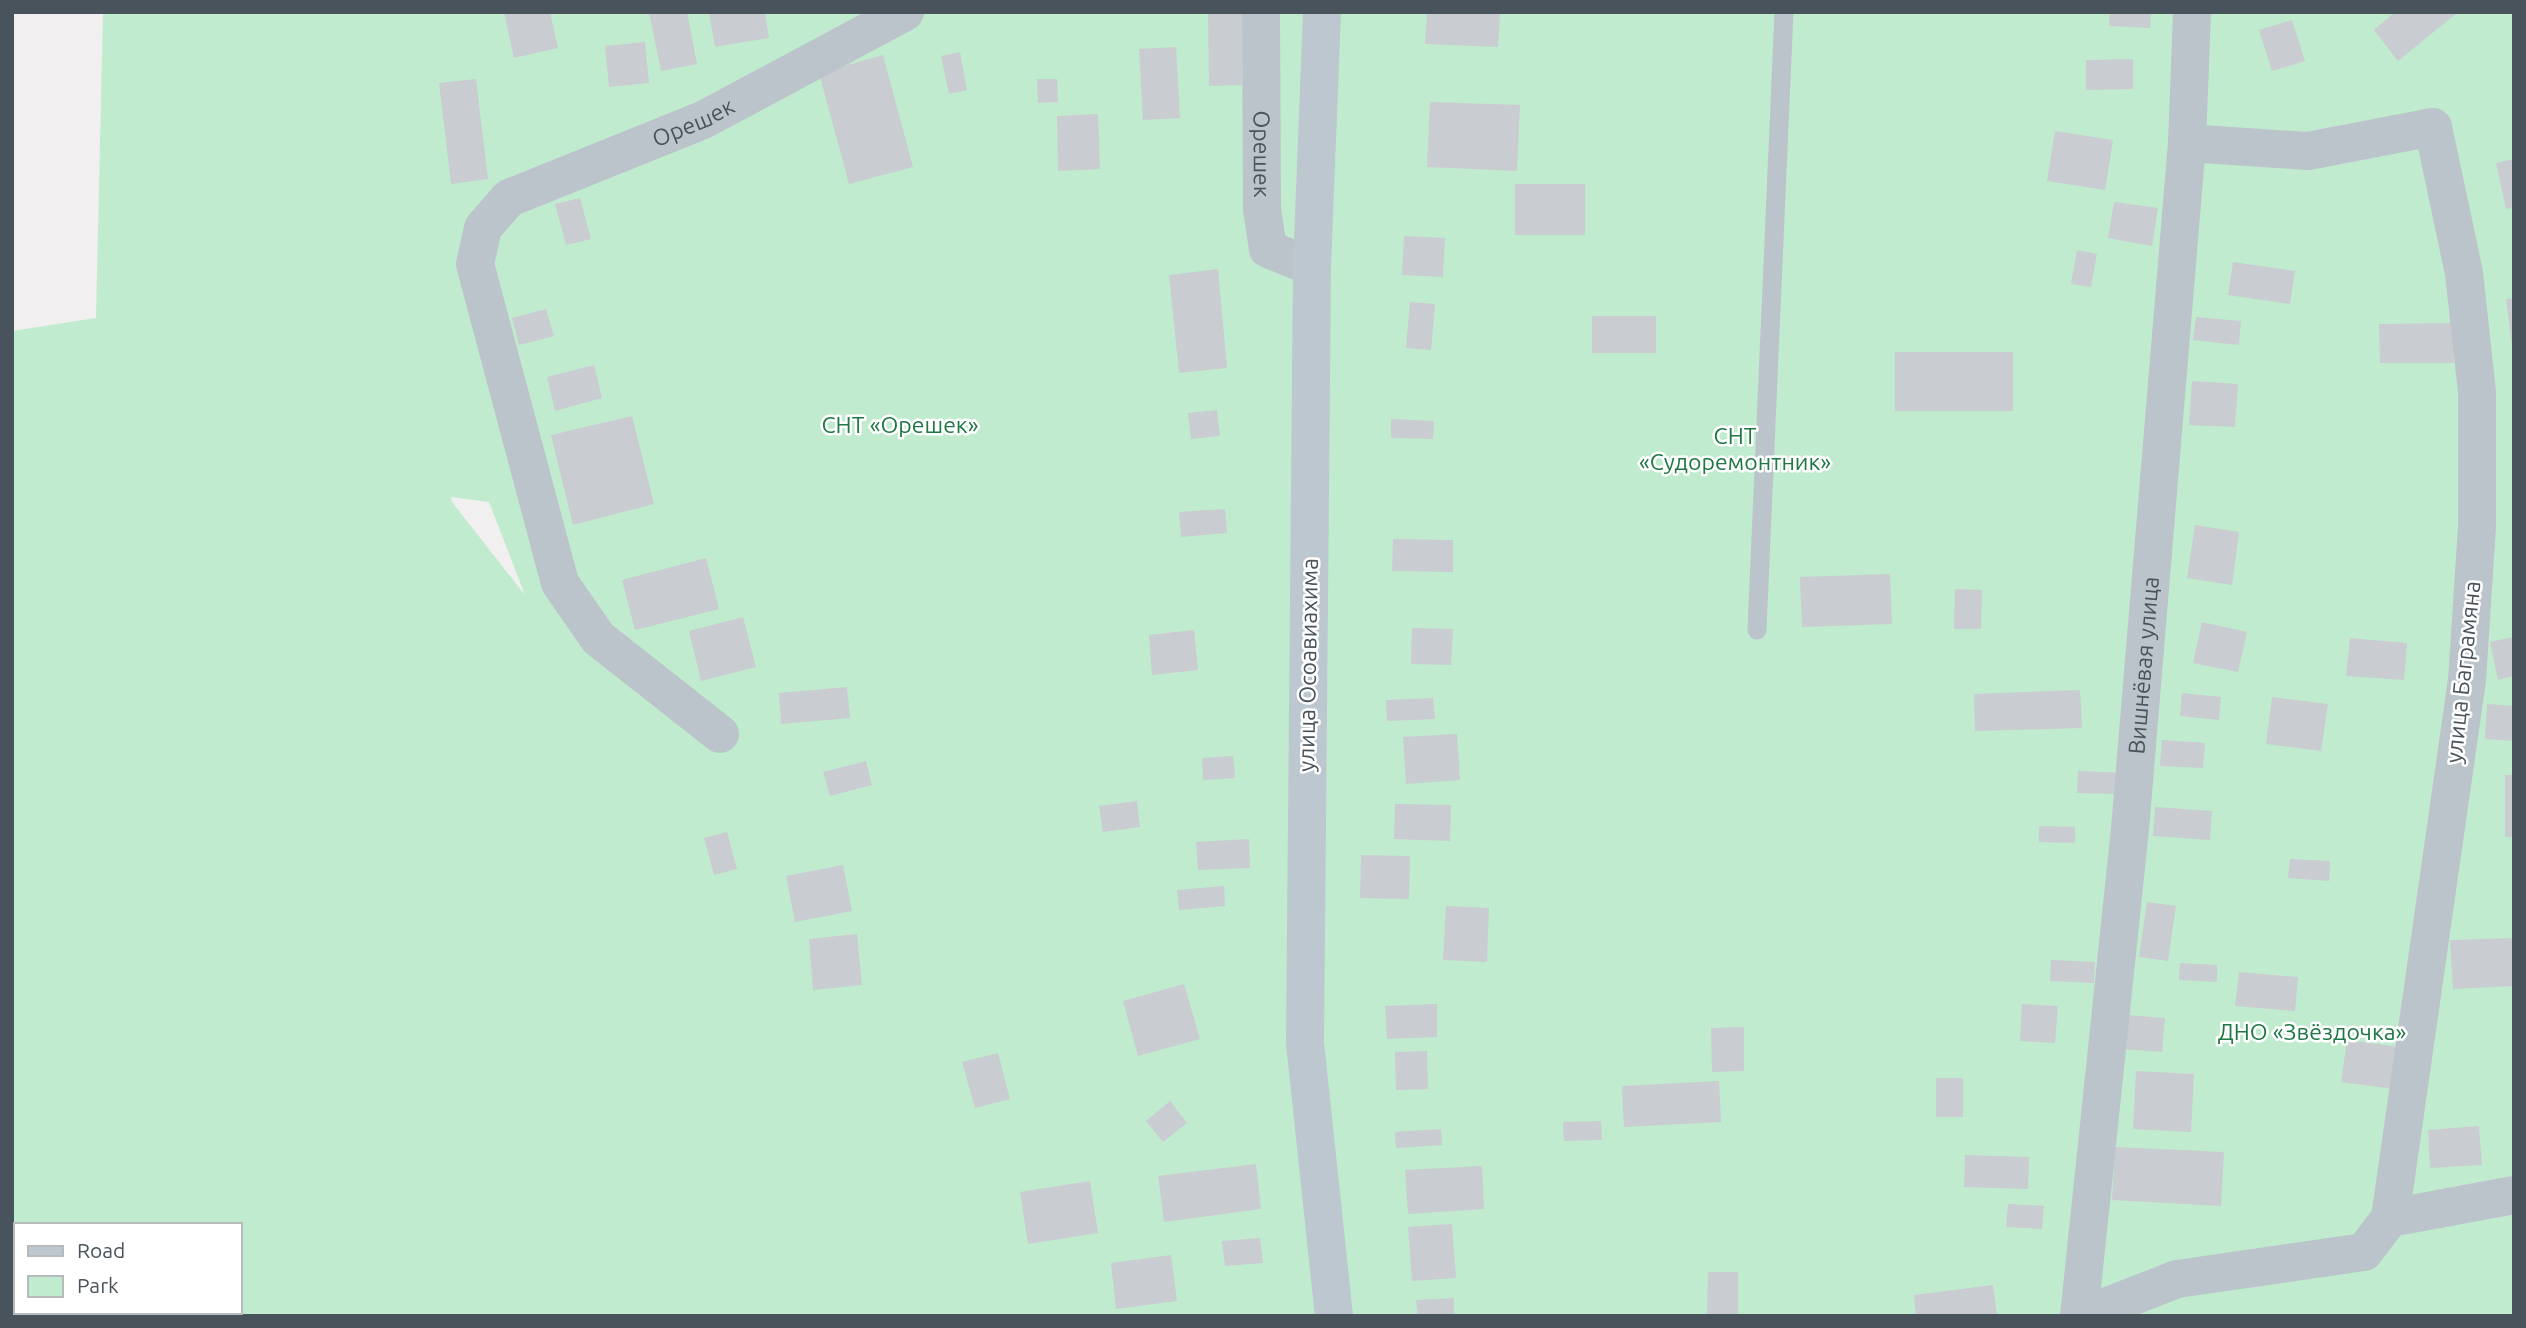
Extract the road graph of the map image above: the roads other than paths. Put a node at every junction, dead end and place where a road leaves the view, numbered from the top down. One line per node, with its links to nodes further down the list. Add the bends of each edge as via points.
1 (905, 12): 9 (street, Орешек, via 703,120 509,198 483,228 475,264 560,583 598,638)
2 (1261, 12): 7 (street, Орешек, via 1262,209 1268,249)
3 (1322, 12): 7 (street, улица Осоавиахима)
4 (1784, 12): 8 (lane)
5 (2192, 12): 6 (street, Вишнёвая улица)
6 (2186, 143): 11 (street, улица Баграмяна, via 2308,150 2433,127 2464,273 2477,392 2477,527 2466,680); 13 (street, Вишнёвая улица, via 2130,829)
7 (1312, 267): 12 (street, улица Осоавиахима, via 1305,1043)
8 (1757, 630)
9 (720, 734)
10 (2514, 1195): 11 (street)
11 (2390, 1217): 13 (street, via 2364,1252 2177,1279)
12 (1334, 1316)
13 (2080, 1316)

